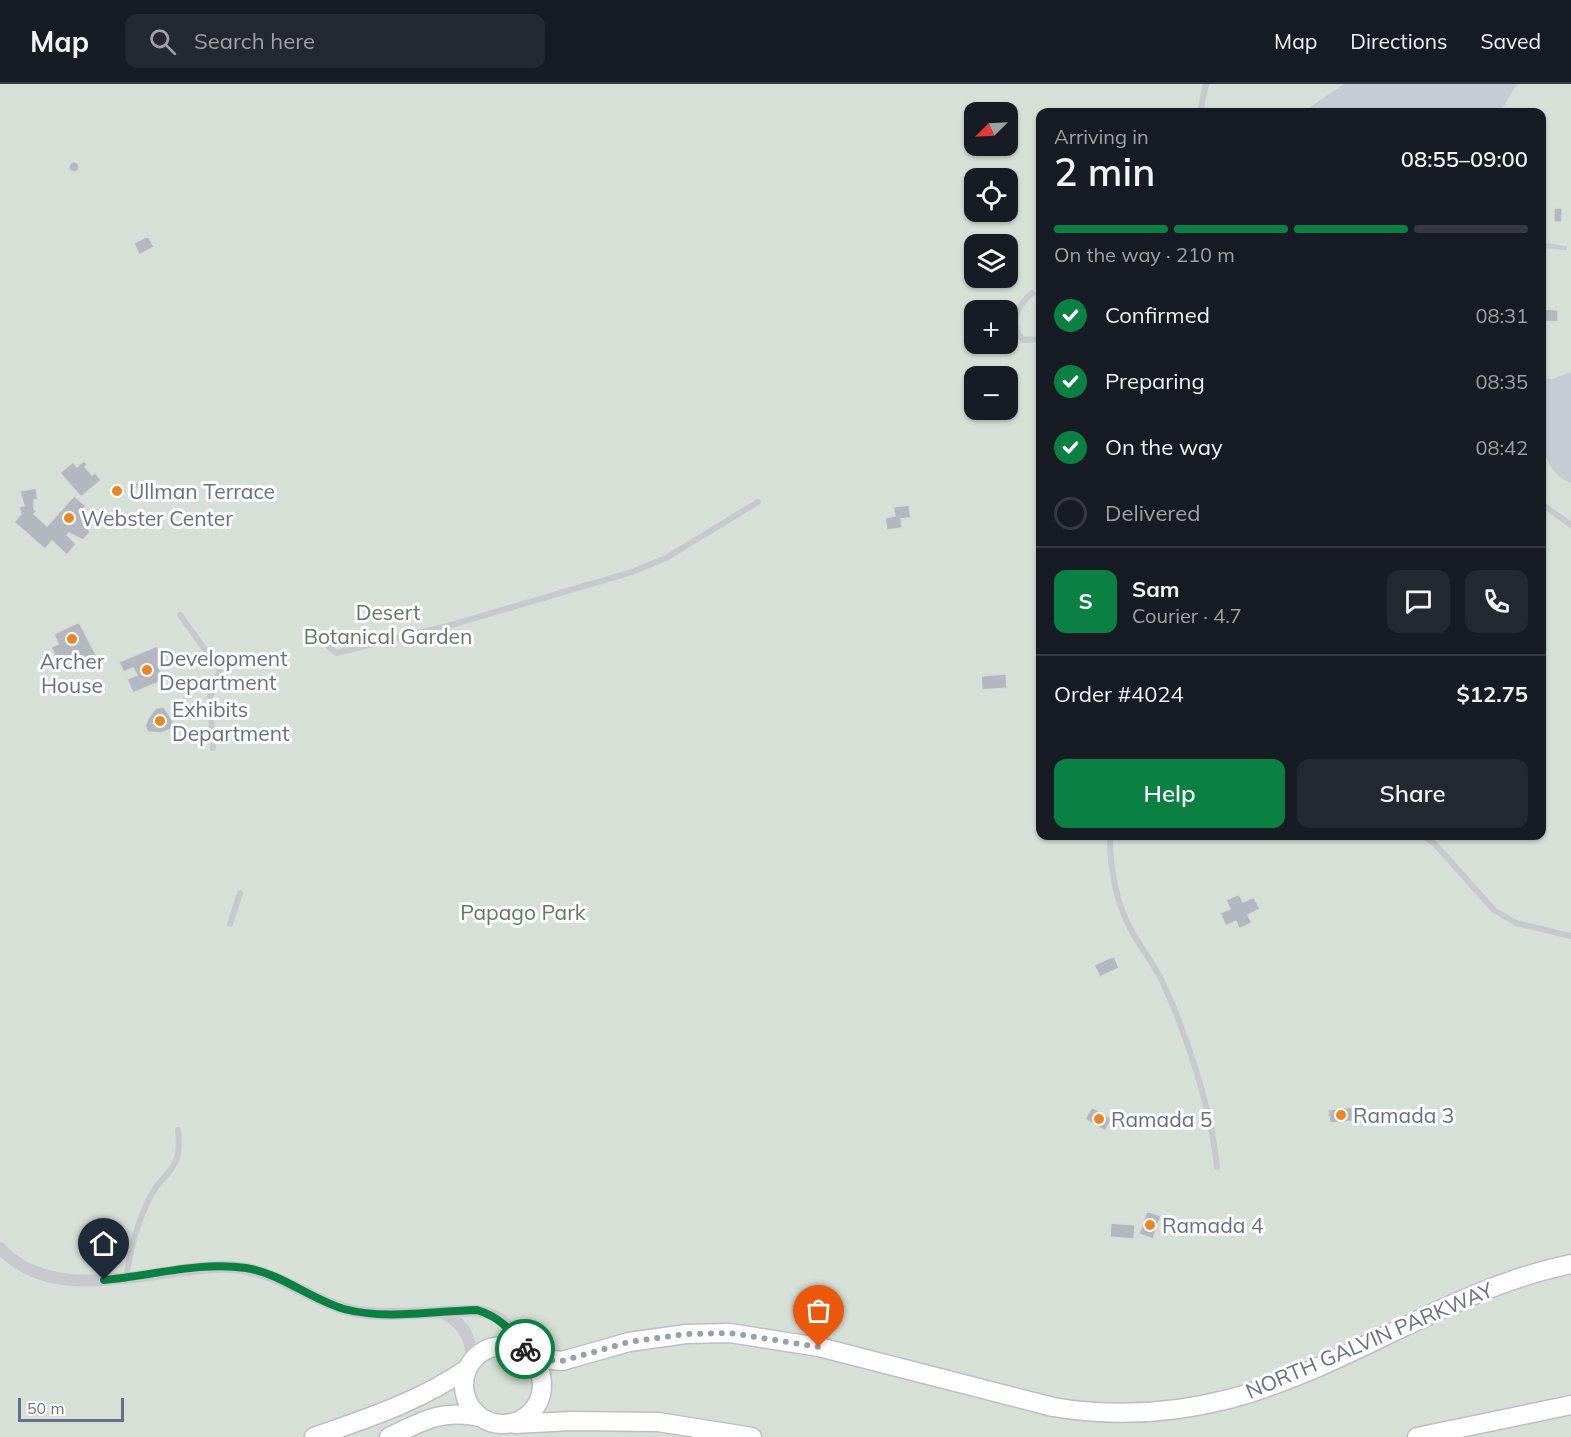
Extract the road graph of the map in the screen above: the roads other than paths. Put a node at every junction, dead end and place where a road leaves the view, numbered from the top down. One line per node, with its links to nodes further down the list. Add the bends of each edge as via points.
1 (1206, 84): 2 (lane)
2 (1201, 108)
3 (1032, 294): 4 (lane, via 1022,302 1014,320 1016,332 1023,340)
4 (1036, 339)
5 (758, 502): 9 (lane, via 666,558 597,584 336,653)
6 (1546, 507): 7 (lane)
7 (1571, 525)
8 (180, 615): 10 (lane)
9 (327, 645)
10 (220, 670): 11 (lane); 12 (lane, via 210,697)
11 (229, 671)
12 (213, 748)
13 (1110, 840): 19 (lane, via 1119,905 1163,983 1176,1016 1209,1118)
14 (1429, 840): 17 (lane, via 1494,910 1516,923)
15 (240, 893): 16 (lane)
16 (230, 924)
17 (1571, 936)
18 (178, 1130): 22 (lane, via 179,1154 141,1216 131,1242)
19 (1217, 1167)
20 (0, 1248): 22 (street, via 38,1273 62,1279 83,1282)
21 (1571, 1264): 24 (main road, NORTH GALVIN PARKWAY, via 1502,1282 1253,1392 1173,1410 1082,1412 1053,1407 819,1347 730,1333 629,1342 562,1361)
22 (126, 1278): 23 (street, via 211,1267 240,1268 272,1275 350,1310 377,1314)
23 (443, 1312): 24 (street, via 477,1310 498,1317); 25 (street, via 465,1330 472,1347)
24 (531, 1357): 25 (main road, via 509,1346 497,1346 486,1350); 28 (main road, via 542,1378 539,1403 531,1413)
25 (469, 1367): 27 (main road, via 464,1387); 29 (main road, via 440,1388 403,1405)
26 (1571, 1405): 32 (main road)
27 (480, 1417): 28 (main road, via 499,1425); 30 (main road, via 458,1413 435,1415)
28 (509, 1424): 31 (main road, via 658,1422)
29 (314, 1437)
30 (389, 1437)
31 (752, 1437)
32 (1417, 1437)

